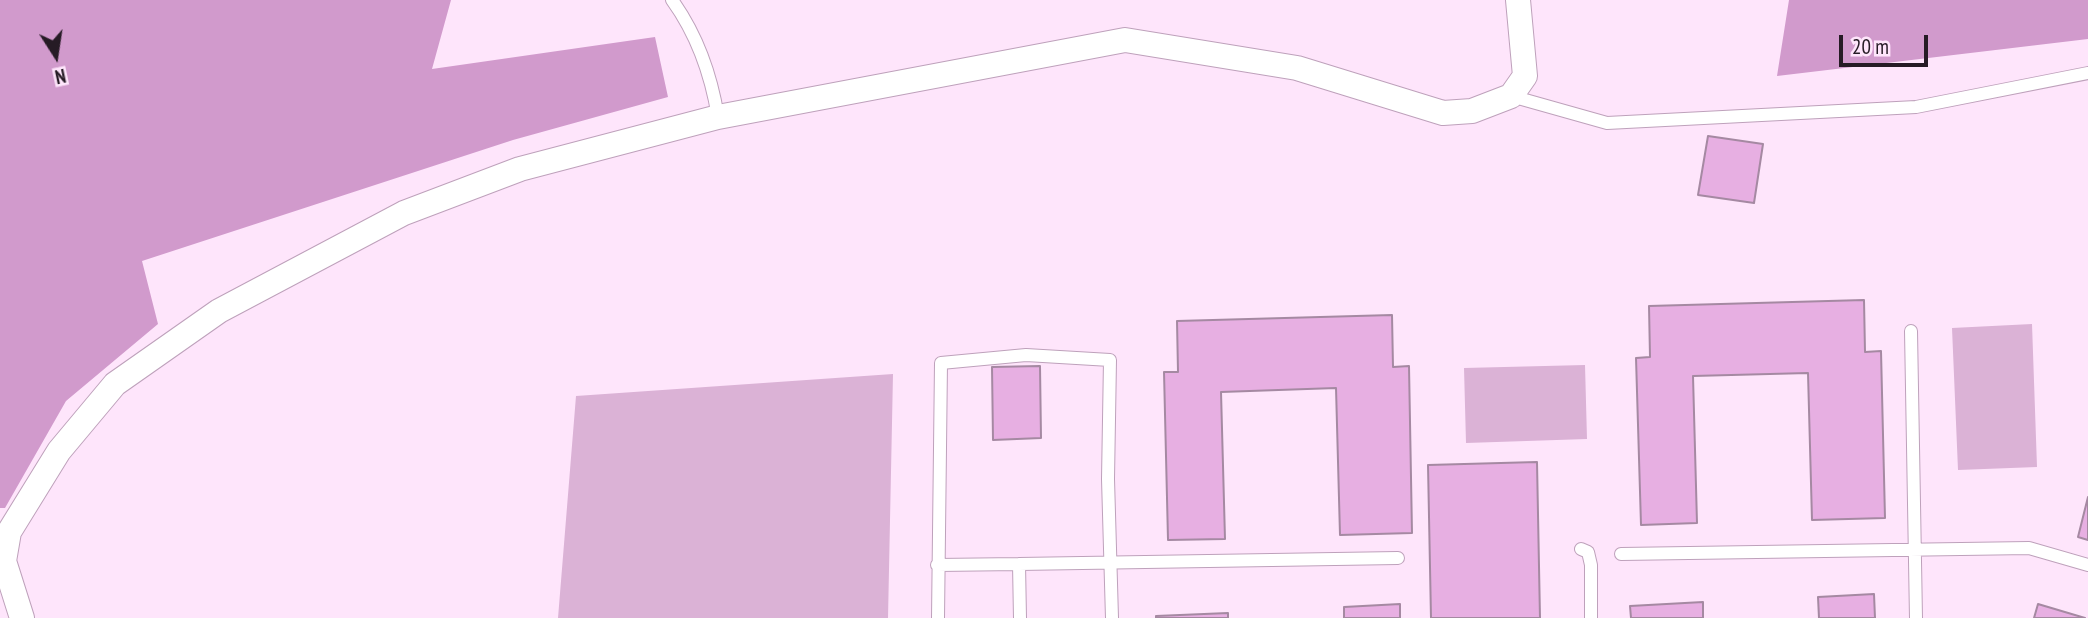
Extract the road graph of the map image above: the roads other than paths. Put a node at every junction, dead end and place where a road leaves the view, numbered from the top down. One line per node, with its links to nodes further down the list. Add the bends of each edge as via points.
1 (672, 0): 5 (lane, via 702,50)
2 (1518, 0): 4 (street, via 1525,76)
3 (2088, 73): 4 (lane, via 1916,107 1607,123)
4 (1511, 96): 5 (street, via 1472,111 1443,113 1297,68 1125,40)
5 (718, 117): 7 (street, via 520,169 404,213 219,311 115,384 59,451)
6 (1910, 331): 9 (lane)
7 (4, 532): 16 (street, via 4,561)
8 (1581, 549): 20 (lane, via 1588,552 1591,565)
9 (1915, 550): 10 (lane); 15 (lane, via 2029,548); 21 (lane)
10 (1621, 554)
11 (1398, 558): 12 (lane)
12 (1110, 561): 13 (lane); 14 (lane, via 1110,360 1026,355 941,363); 19 (lane)
13 (1019, 564): 14 (lane); 18 (lane)
14 (937, 565): 17 (lane)
15 (2088, 565)
16 (22, 618)
17 (938, 618)
18 (1020, 618)
19 (1112, 618)
20 (1591, 618)
21 (1916, 618)

